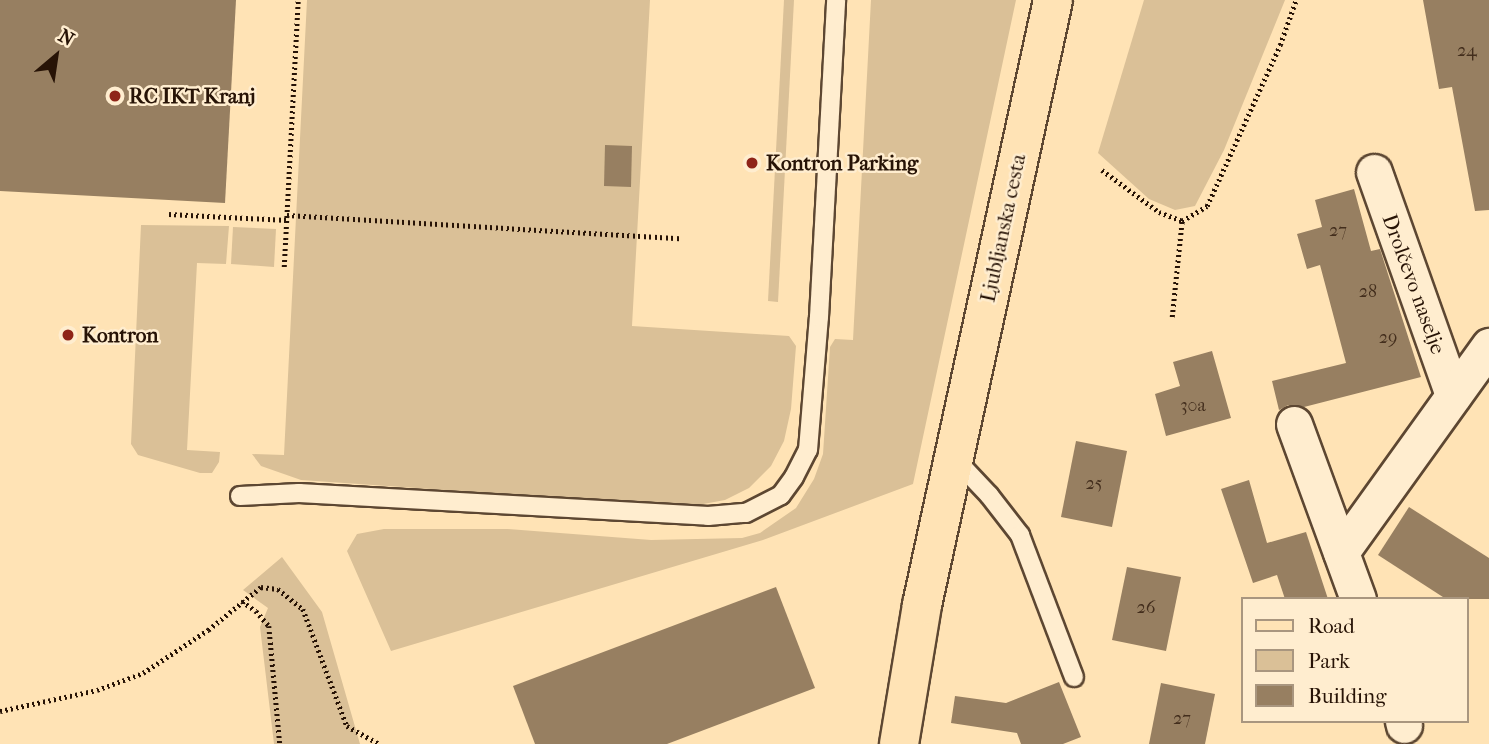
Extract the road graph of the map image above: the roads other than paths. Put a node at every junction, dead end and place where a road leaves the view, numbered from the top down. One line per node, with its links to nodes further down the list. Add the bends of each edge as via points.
1 (836, 0): 10 (lane, via 808,450 780,495 746,513 708,516 299,493)
2 (1034, 0): 4 (main road)
3 (1070, 0): 4 (main road)
4 (1049, 18): 9 (main road, Ljubljanska cesta)
5 (1374, 172): 7 (street, Drolčevo naselje)
6 (1489, 346): 7 (street, Drolčevo naselje)
7 (1453, 395): 11 (street, Drolčevo naselje)
8 (1294, 424): 11 (street)
9 (953, 456): 13 (lane, via 1020,536); 14 (main road, Ljubljanska cesta, via 922,605)
10 (240, 496)
11 (1340, 552): 12 (street)
12 (1357, 597)
13 (1074, 677)
14 (900, 744)

